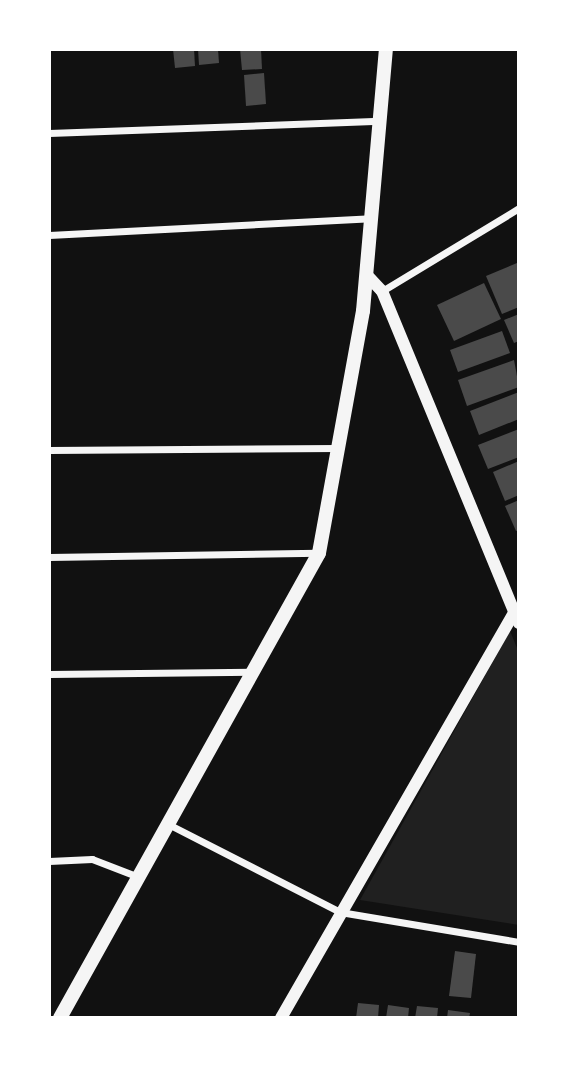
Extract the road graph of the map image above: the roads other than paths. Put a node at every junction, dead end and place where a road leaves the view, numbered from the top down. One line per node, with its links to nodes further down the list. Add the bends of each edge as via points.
1 (386, 49): 2 (main road)
2 (381, 121): 3 (street); 5 (main road)
3 (49, 133)
4 (519, 208): 8 (street)
5 (371, 218): 6 (street); 7 (main road)
6 (49, 235)
7 (366, 274): 8 (street); 9 (main road)
8 (382, 291): 13 (street)
9 (338, 448): 10 (street); 11 (main road)
10 (49, 450)
11 (319, 553): 12 (street); 14 (main road)
12 (49, 557)
13 (516, 608): 19 (street)
14 (253, 672): 15 (street); 16 (main road)
15 (49, 674)
16 (168, 824): 18 (main road); 19 (street)
17 (49, 862): 18 (street, via 92,859)
18 (139, 877): 21 (main road)
19 (340, 912): 20 (street); 22 (street)
20 (519, 942)
21 (60, 1018)
22 (281, 1018)

